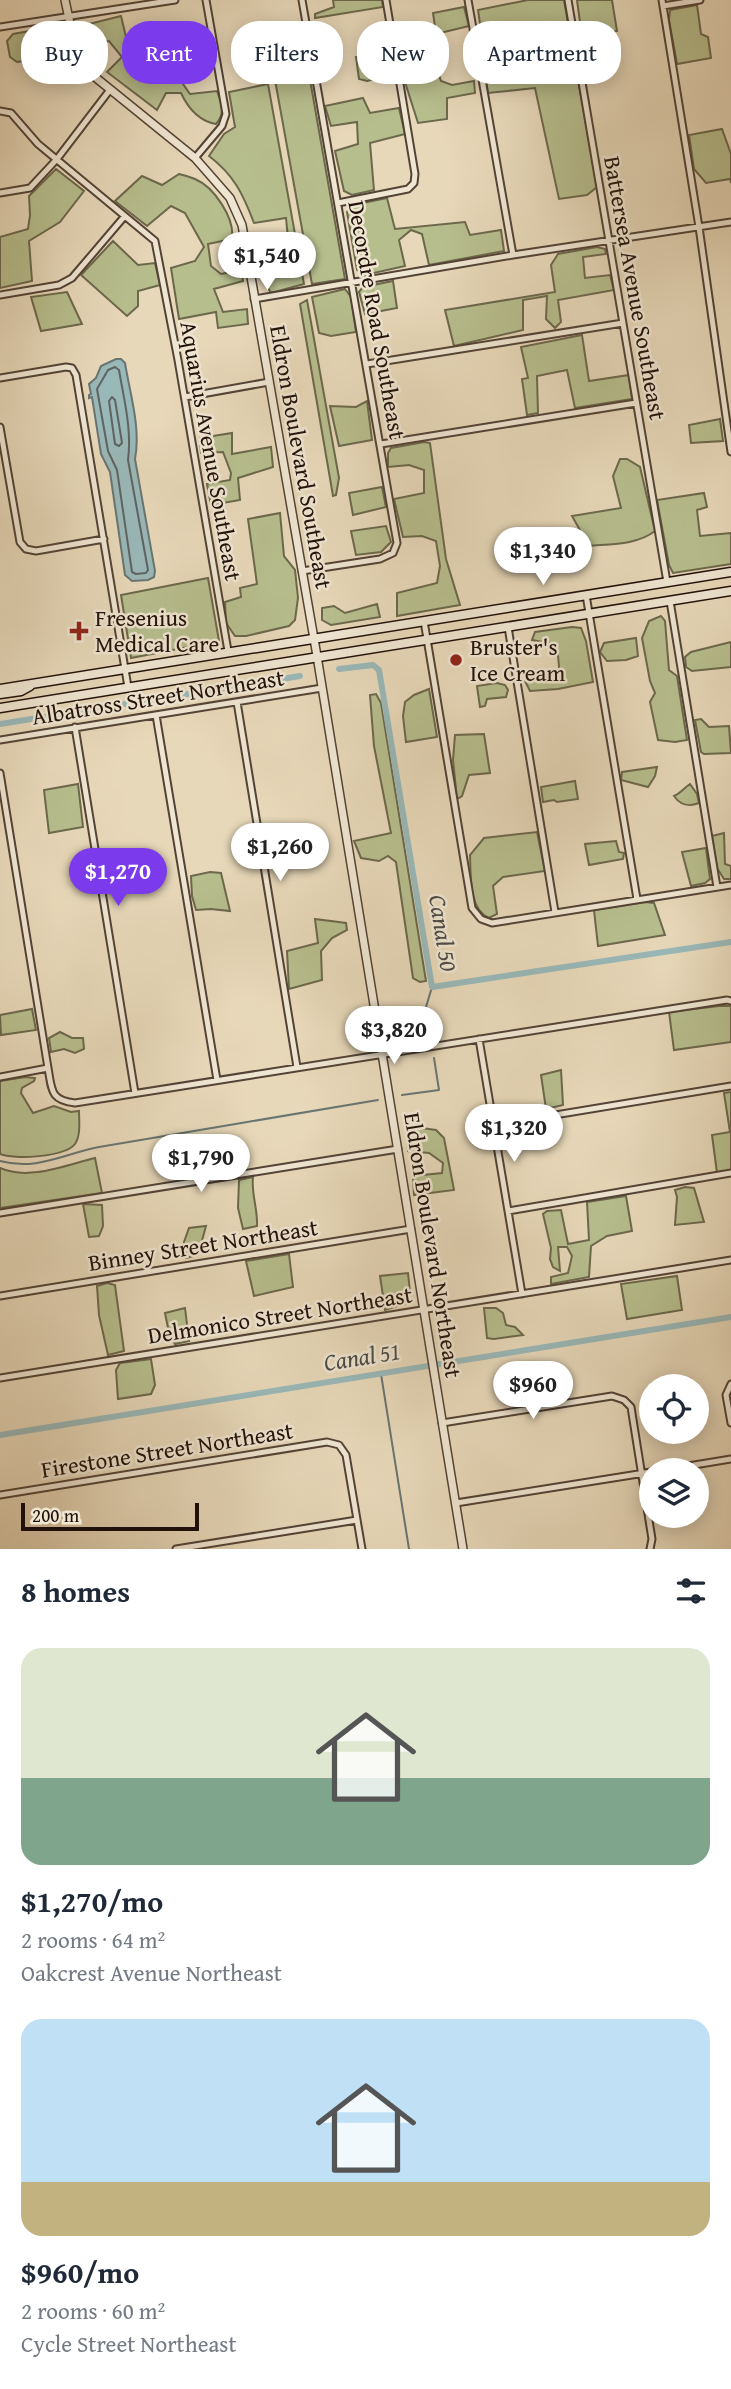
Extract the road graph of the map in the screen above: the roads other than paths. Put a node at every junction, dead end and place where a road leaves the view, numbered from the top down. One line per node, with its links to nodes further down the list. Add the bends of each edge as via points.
1 (65, 0): 10 (street, Eldron Boulevard Southeast)
2 (175, 0): 10 (street)
3 (206, 0): 15 (street, via 226,114 222,126)
4 (302, 0): 17 (street, Decordre Road Southeast)
5 (386, 0): 17 (street, via 414,183 408,189)
6 (468, 0): 22 (street)
7 (568, 0): 21 (street, Battersea Avenue Southeast)
8 (699, 0): 9 (street)
9 (663, 3): 20 (street)
10 (67, 16): 11 (street); 12 (street, Eldron Boulevard Southeast, via 75,47 90,73)
11 (0, 27)
12 (109, 91): 14 (street); 15 (street, Eldron Boulevard Southeast)
13 (0, 111): 14 (street, Aquarius Avenue Southeast, via 11,113)
14 (57, 159): 16 (street, via 30,188); 18 (street, Aquarius Avenue Southeast)
15 (195, 159): 25 (street, Eldron Boulevard Southeast, via 236,208)
16 (0, 193)
17 (338, 203): 23 (street, Decordre Road Southeast)
18 (124, 217): 24 (street, via 72,278 59,285); 30 (street, Aquarius Avenue Southeast, via 155,241 159,252)
19 (731, 222): 20 (street)
20 (699, 227): 21 (street); 34 (street)
21 (610, 241): 22 (street); 26 (street, Battersea Avenue Southeast)
22 (513, 255): 23 (street)
23 (352, 283): 25 (street); 27 (street, Decordre Road Southeast)
24 (0, 295)
25 (254, 299): 29 (street, Eldron Boulevard Southeast)
26 (623, 323): 27 (street); 31 (street, Battersea Avenue Southeast)
27 (367, 364): 33 (street, Decordre Road Southeast)
28 (0, 378): 35 (street, via 66,367 76,374)
29 (269, 382): 30 (street); 36 (street, Eldron Boulevard Southeast)
30 (185, 397): 47 (street, Aquarius Avenue Southeast)
31 (636, 403): 33 (street); 38 (street, Battersea Avenue Southeast)
32 (0, 427): 35 (street, via 20,542 26,549)
33 (381, 444): 36 (street, Decordre Road Southeast, via 397,543 393,553)
34 (731, 452)
35 (104, 539): 49 (street)
36 (302, 571): 45 (street, Eldron Boulevard Southeast)
37 (731, 572): 38 (main road)
38 (667, 582): 40 (main road)
39 (731, 591): 41 (main road)
40 (586, 595): 42 (street); 43 (main road)
41 (670, 601): 42 (main road); 62 (street)
42 (588, 614): 44 (main road); 63 (street)
43 (424, 621): 45 (main road); 46 (street)
44 (508, 627): 46 (main road); 64 (street)
45 (314, 638): 47 (main road); 48 (street, Eldron Boulevard Southeast)
46 (427, 640): 48 (main road); 64 (street, via 472,908 492,923)
47 (228, 651): 49 (main road)
48 (317, 656): 51 (main road); 52 (street, Eldron Boulevard Northeast)
49 (125, 668): 50 (main road); 51 (street)
50 (35, 683): 53 (main road); 54 (main road)
51 (128, 687): 56 (main road)
52 (322, 688): 55 (street, Albatross Street Northeast); 67 (street, Eldron Boulevard Northeast)
53 (0, 689)
54 (0, 695)
55 (237, 702): 57 (street, Albatross Street Northeast); 68 (street)
56 (0, 708)
57 (156, 715): 58 (street, Albatross Street Northeast); 71 (street)
58 (75, 727): 59 (street, Albatross Street Northeast); 73 (street)
59 (0, 740)
60 (0, 773): 69 (street)
61 (731, 885): 62 (street)
62 (717, 887): 63 (street)
63 (637, 899): 64 (street)
64 (555, 912)
65 (731, 1001): 66 (street)
66 (479, 1040): 67 (street); 74 (street)
67 (382, 1055): 68 (street); 75 (street, Eldron Boulevard Northeast)
68 (298, 1067): 71 (street)
69 (48, 1068): 70 (street); 73 (street, via 53,1094 61,1101)
70 (0, 1077)
71 (217, 1080): 73 (street)
72 (731, 1086): 74 (street)
73 (135, 1093)
74 (494, 1125): 77 (street)
75 (398, 1149): 78 (street); 79 (street, Eldron Boulevard Northeast)
76 (731, 1174): 77 (street)
77 (508, 1210): 81 (street)
78 (0, 1213)
79 (411, 1229): 82 (street, Binney Street Northeast); 83 (street, Eldron Boulevard Northeast)
80 (731, 1260): 81 (street, Delmonico Street Northeast)
81 (522, 1294): 83 (street, Delmonico Street Northeast)
82 (0, 1296)
83 (424, 1309): 84 (street, Delmonico Street Northeast); 86 (street, Eldron Boulevard Northeast)
84 (0, 1378)
85 (731, 1384): 87 (street, via 726,1395)
86 (443, 1423): 88 (street, via 612,1395 631,1407); 93 (street, Eldron Boulevard Northeast)
87 (731, 1423)
88 (640, 1458)
89 (731, 1459): 90 (street)
90 (709, 1463)
91 (639, 1473): 93 (street)
92 (0, 1495): 94 (street, Firestone Street Northeast, via 327,1442 339,1445 348,1461)
93 (456, 1503): 98 (street, Eldron Boulevard Northeast)
94 (357, 1520): 96 (street); 97 (street)
95 (650, 1528): 99 (street)
96 (176, 1549)
97 (362, 1549)
98 (463, 1549)
99 (650, 1549)

